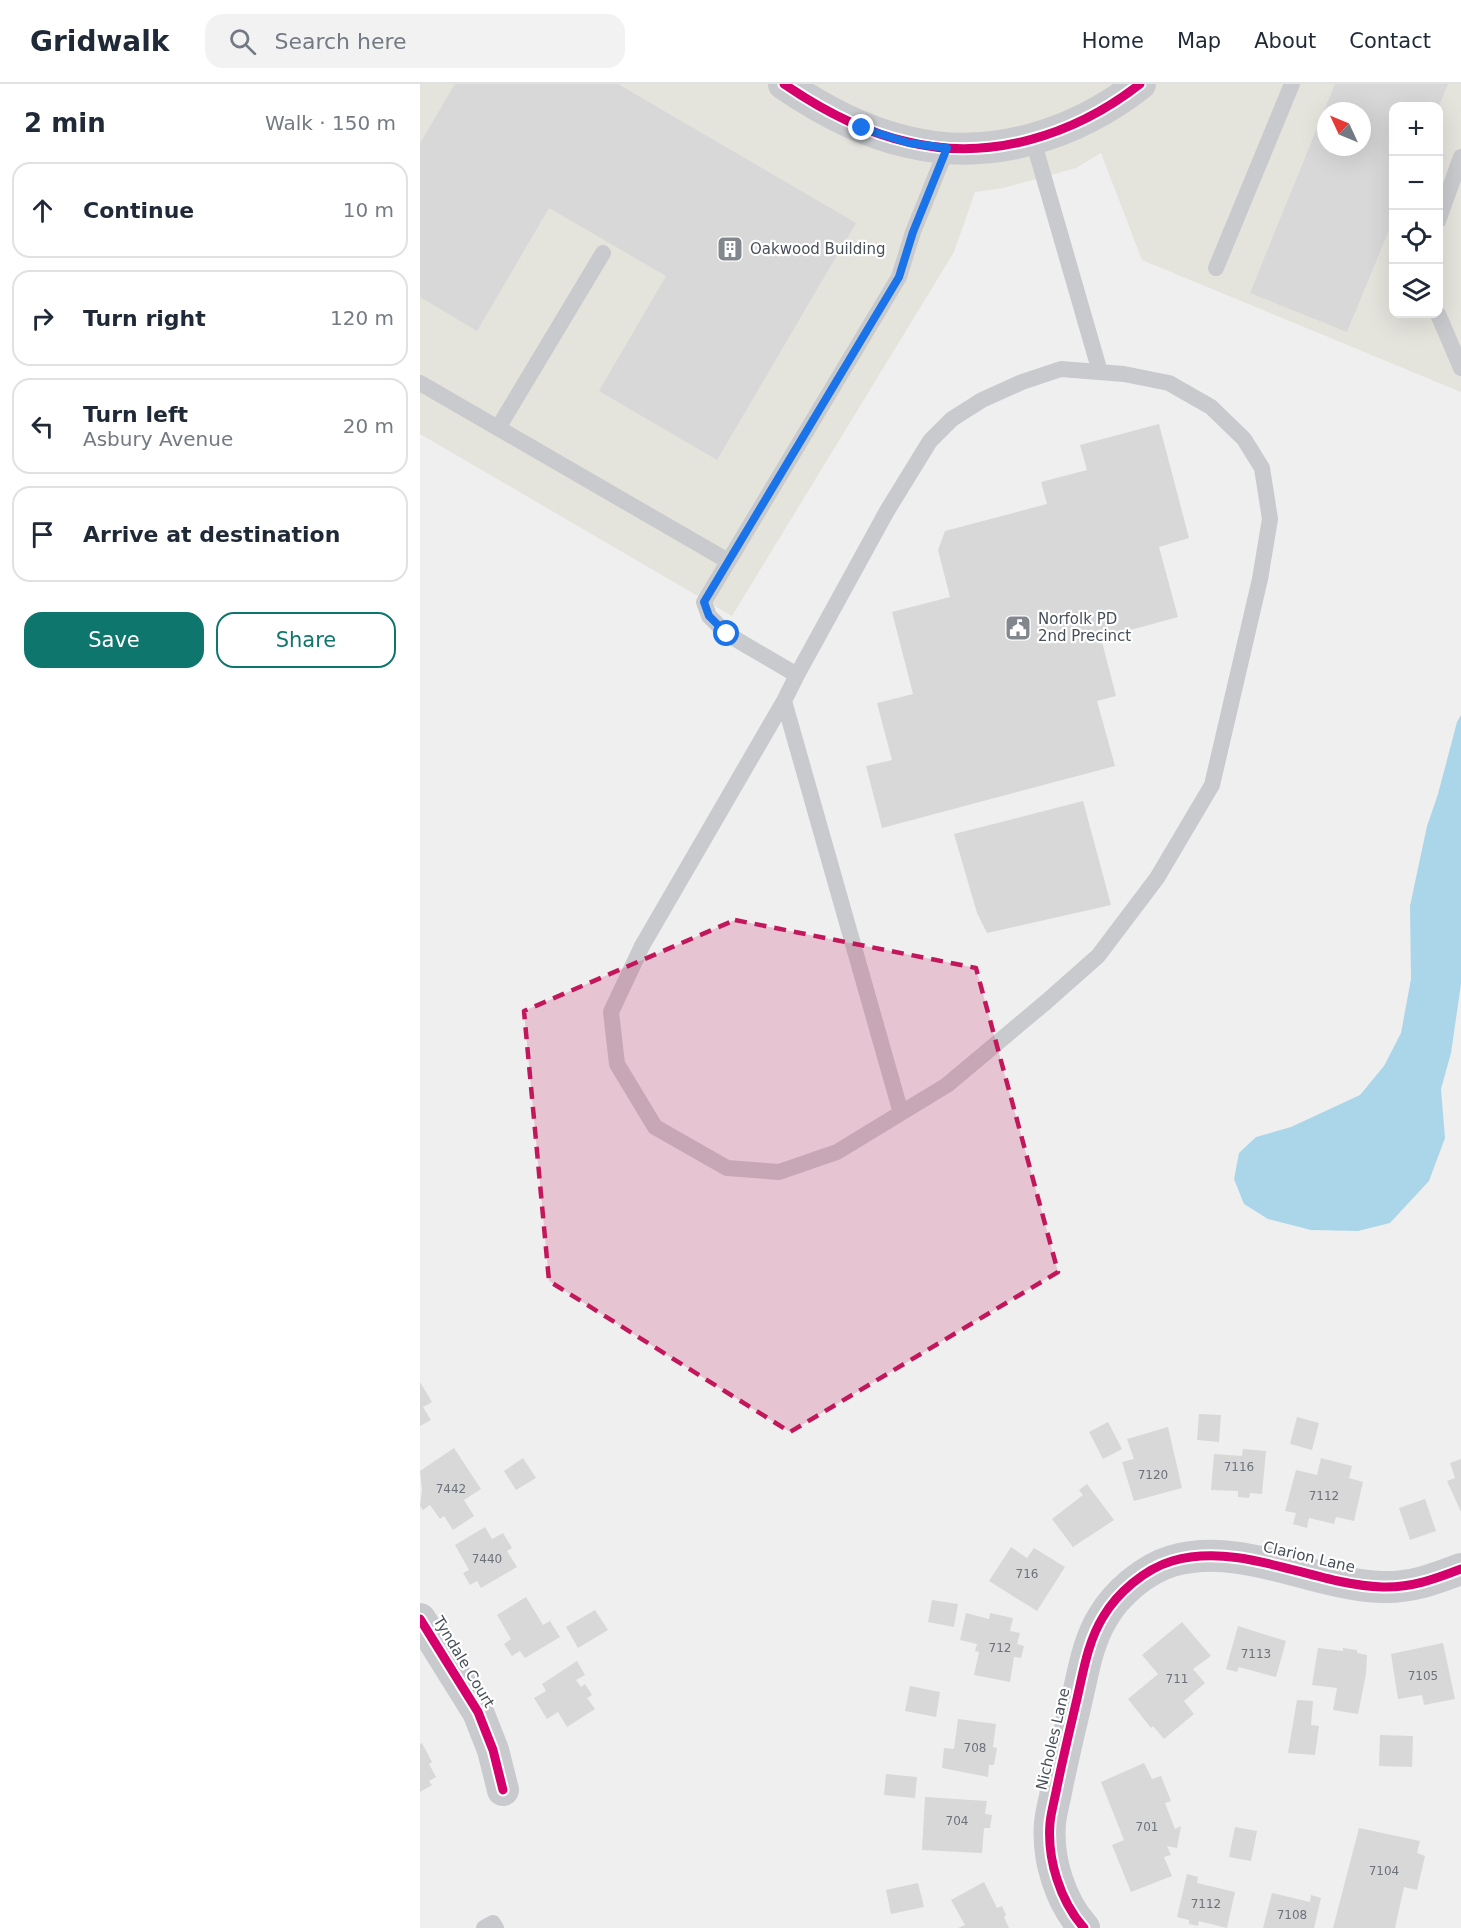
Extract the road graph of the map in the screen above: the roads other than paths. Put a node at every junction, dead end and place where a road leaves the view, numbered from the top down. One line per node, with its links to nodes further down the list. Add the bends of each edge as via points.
1 (784, 84): 5 (street, via 862,128 909,143)
2 (1292, 84): 9 (lane)
3 (1131, 86): 4 (street, via 1116,103 1076,125)
4 (1033, 140): 5 (street, via 989,148); 12 (lane)
5 (947, 148): 15 (lane, via 899,277)
6 (1461, 157): 7 (lane)
7 (1442, 210)
8 (603, 253): 14 (lane)
9 (1216, 268)
10 (1440, 318): 11 (lane)
11 (1461, 368)
12 (1100, 372): 16 (lane, via 1061,369 982,400 952,419 930,441 887,511); 18 (lane, via 1169,383 1211,407 1244,439 1262,468 1270,519 1212,785 1157,878 1098,956 947,1085)
13 (420, 383): 14 (lane)
14 (498, 428): 15 (lane)
15 (728, 561): 16 (lane, via 704,602 709,616 727,634)
16 (796, 675): 17 (lane)
17 (784, 701): 18 (lane); 18 (lane, via 642,946 611,1012 617,1064 655,1127 727,1168 779,1172 837,1152)
18 (902, 1113)
19 (1461, 1569): 20 (street, Clarion Lane, via 1414,1585 1382,1587 1253,1560 1209,1556 1172,1561)
20 (1149, 1572): 25 (street, Nicholes Lane, via 1124,1591 1103,1616 1092,1639 1050,1823 1052,1856 1060,1888)
21 (420, 1619): 22 (street, Tyndale Court, via 478,1712)
22 (503, 1790)
23 (484, 1928): 24 (lane, via 493,1923)
24 (496, 1928)
25 (1084, 1928)

